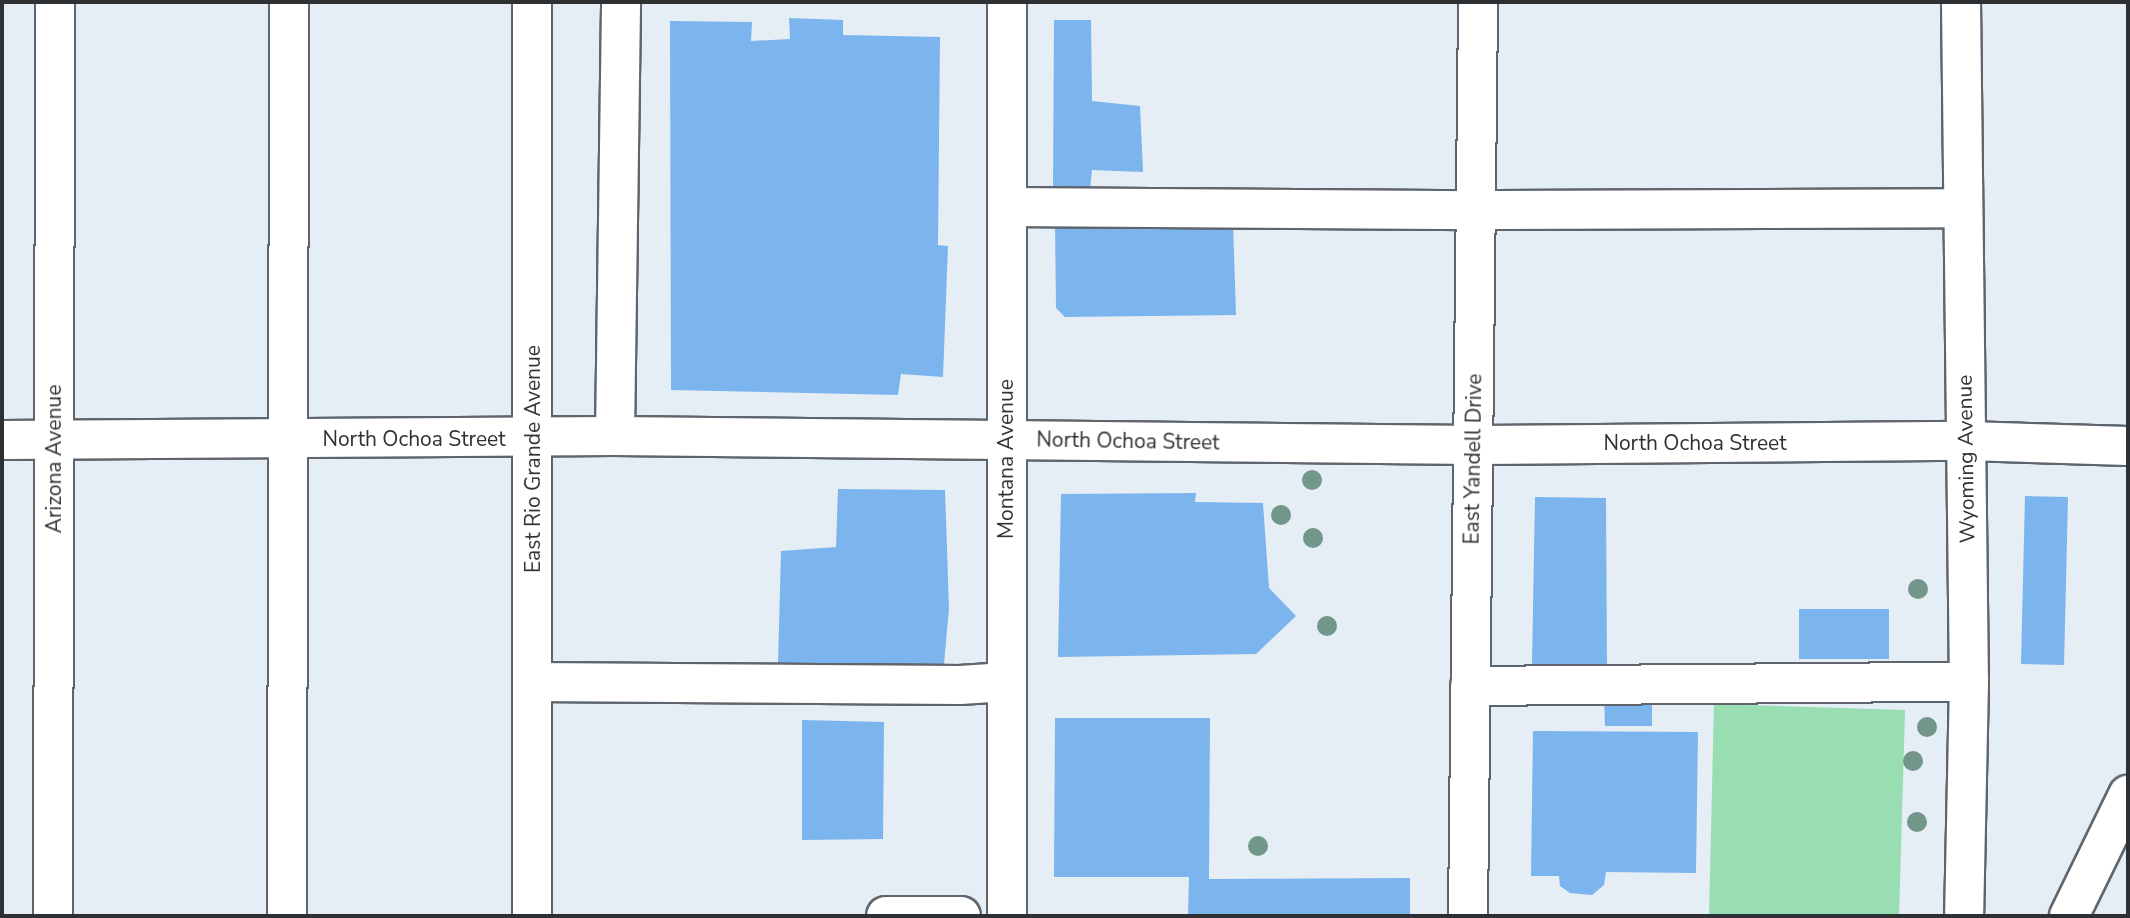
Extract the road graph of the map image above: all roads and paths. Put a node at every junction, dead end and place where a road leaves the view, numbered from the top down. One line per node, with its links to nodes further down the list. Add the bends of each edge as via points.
1 (55, 2): 16 (main road, Arizona Avenue)
2 (289, 2): 12 (main road)
3 (532, 2): 13 (main road, East Rio Grande Avenue)
4 (621, 2): 11 (main road)
5 (1007, 2): 8 (main road, Montana Avenue)
6 (1478, 2): 10 (main road, East Yandell Drive)
7 (1961, 2): 9 (main road, Wyoming Avenue)
8 (1007, 207): 10 (main road); 14 (main road, Montana Avenue)
9 (1963, 208): 10 (main road); 17 (main road, Wyoming Avenue)
10 (1478, 210): 18 (main road, East Yandell Drive)
11 (615, 436): 13 (main road, North Ochoa Street); 14 (main road, North Ochoa Street)
12 (289, 439): 13 (main road, North Ochoa Street); 16 (main road, North Ochoa Street); 27 (main road)
13 (534, 439): 20 (main road, East Rio Grande Avenue)
14 (1006, 439): 18 (main road, North Ochoa Street); 21 (main road, Montana Avenue)
15 (2, 440): 16 (main road, North Ochoa Street)
16 (54, 440): 26 (main road, Arizona Avenue)
17 (1966, 441): 18 (main road, North Ochoa Street); 19 (main road, North Ochoa Street); 22 (main road, Wyoming Avenue)
18 (1474, 445): 23 (main road, East Yandell Drive)
19 (2128, 446)
20 (533, 682): 21 (main road); 28 (main road, East Rio Grande Avenue)
21 (1006, 682): 31 (main road, Montana Avenue)
22 (1969, 682): 23 (main road); 25 (main road, Wyoming Avenue)
23 (1470, 686): 32 (main road, East Yandell Drive)
24 (2128, 795): 33 (main road)
25 (1965, 903)
26 (52, 916)
27 (287, 916)
28 (532, 916)
29 (886, 916): 30 (main road)
30 (962, 916): 31 (main road)
31 (1007, 916)
32 (1468, 916)
33 (2069, 916)

